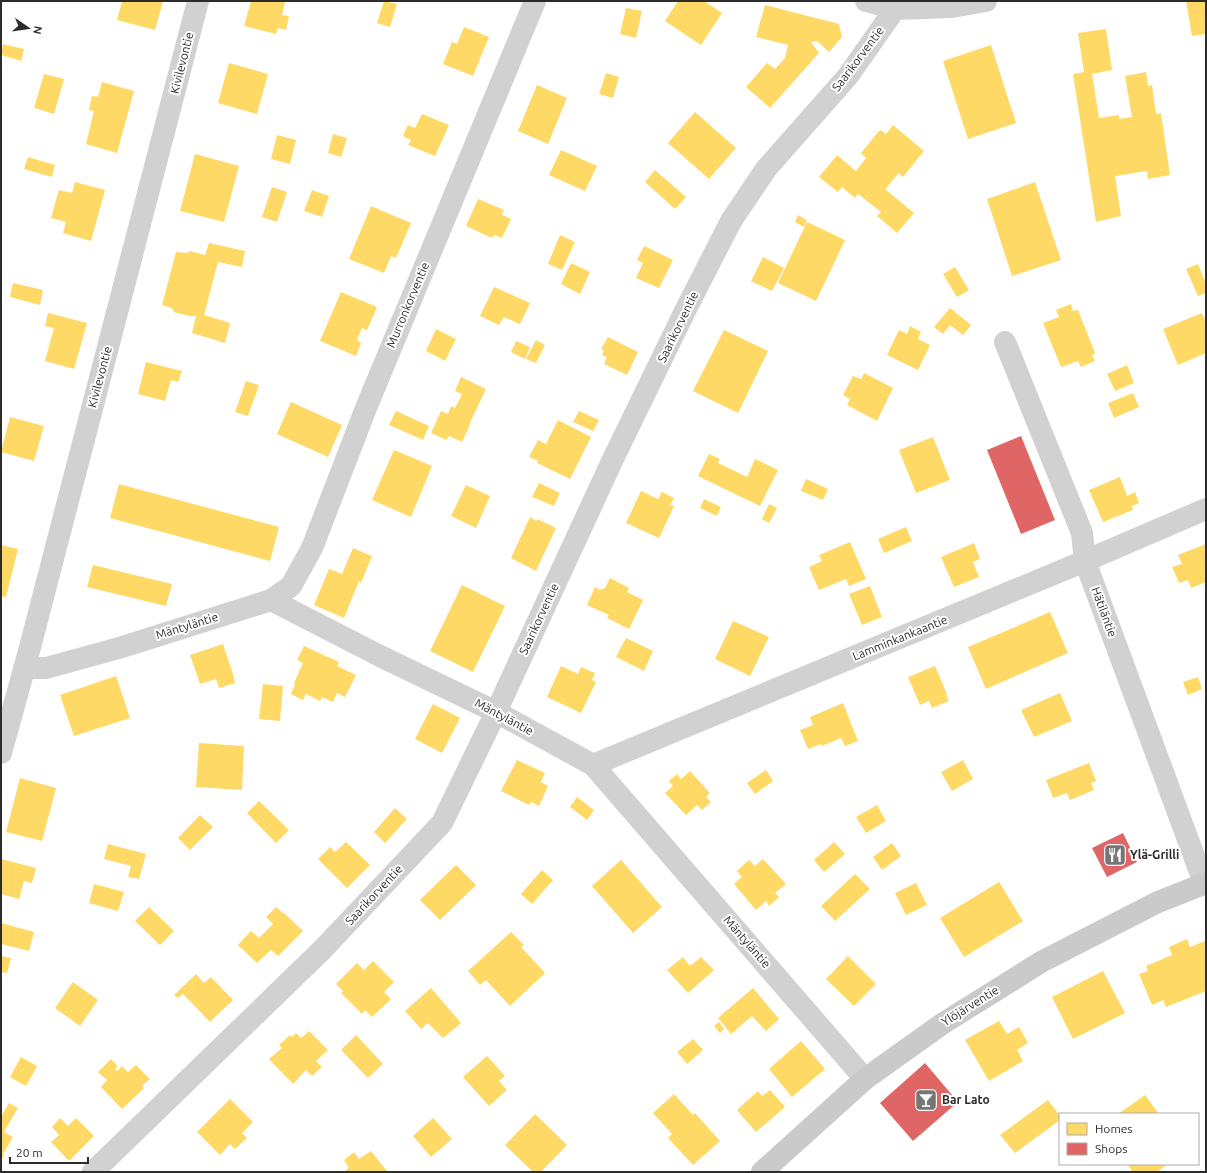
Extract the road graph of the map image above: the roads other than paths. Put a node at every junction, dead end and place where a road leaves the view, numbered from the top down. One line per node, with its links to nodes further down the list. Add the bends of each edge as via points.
1 (198, 1): 10 (street, Kivilevontie)
2 (535, 1): 9 (street, Murronkorventie, via 366,408 312,548 290,586)
3 (866, 1): 5 (street)
4 (986, 1): 5 (street, via 952,7)
5 (896, 5): 11 (street, Saarikorventie, via 848,76 766,169 731,221 613,459)
6 (1005, 342): 8 (street, Hätiläntie, via 1082,533)
7 (1206, 509): 8 (street, Lamminkankaantie)
8 (1085, 561): 13 (street, Lamminkankaantie); 14 (street, Hätiläntie)
9 (271, 600): 10 (street, Mäntyläntie, via 119,648 46,668); 11 (street, Mäntyläntie)
10 (24, 668): 12 (street, Kivilevontie)
11 (496, 712): 13 (street, Mäntyläntie); 16 (street, Saarikorventie, via 442,823 322,950)
12 (1, 752)
13 (593, 765): 15 (street, Mäntyläntie)
14 (1205, 883): 15 (main road, Ylöjärventie, via 1158,902 1041,962 942,1024)
15 (865, 1079): 17 (main road, Ylöjärventie)
16 (93, 1172)
17 (762, 1172)

